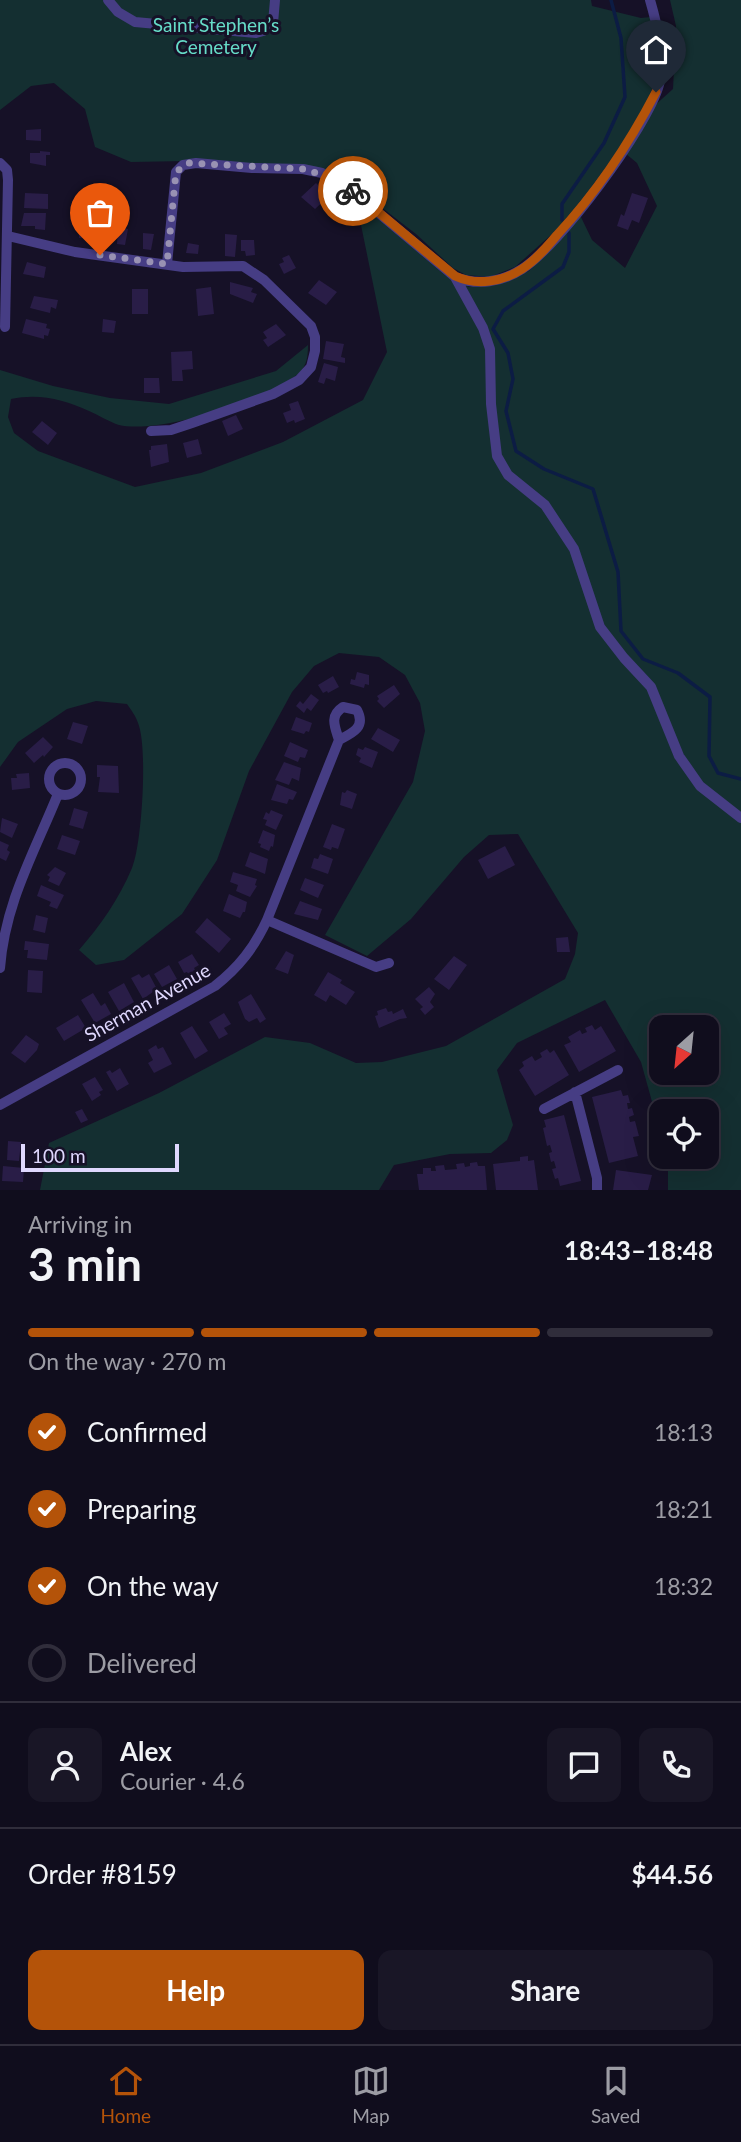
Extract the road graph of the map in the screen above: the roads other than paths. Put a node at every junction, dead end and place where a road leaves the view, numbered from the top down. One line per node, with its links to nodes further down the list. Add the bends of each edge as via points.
1 (108, 0): 2 (street, via 117,12 135,22 256,33 273,23)
2 (275, 0)
3 (650, 0): 7 (street, via 661,74 625,148 577,214 522,269 494,281 468,282)
4 (0, 163): 5 (street, via 7,170)
5 (8, 236): 6 (street, via 75,252); 8 (street)
6 (167, 264): 7 (street, via 176,172 183,165 196,163 303,169 332,178); 9 (street, via 231,265 253,271 311,326 315,351 308,372 273,394 172,430)
7 (455, 276): 12 (street, via 484,328 490,349 497,457 508,475 545,505 574,549 600,627 652,687 679,756 701,786)
8 (5, 327)
9 (150, 431)
10 (339, 740): 13 (street, Sherman Avenue)
11 (58, 794): 15 (street, via 8,915)
12 (741, 818)
13 (267, 920): 14 (street, via 376,967); 18 (street, Sherman Avenue, via 243,961 215,986)
14 (389, 963)
15 (0, 968)
16 (618, 1069): 17 (street)
17 (575, 1092): 19 (street); 20 (street)
18 (0, 1105)
19 (544, 1109)
20 (597, 1190)

